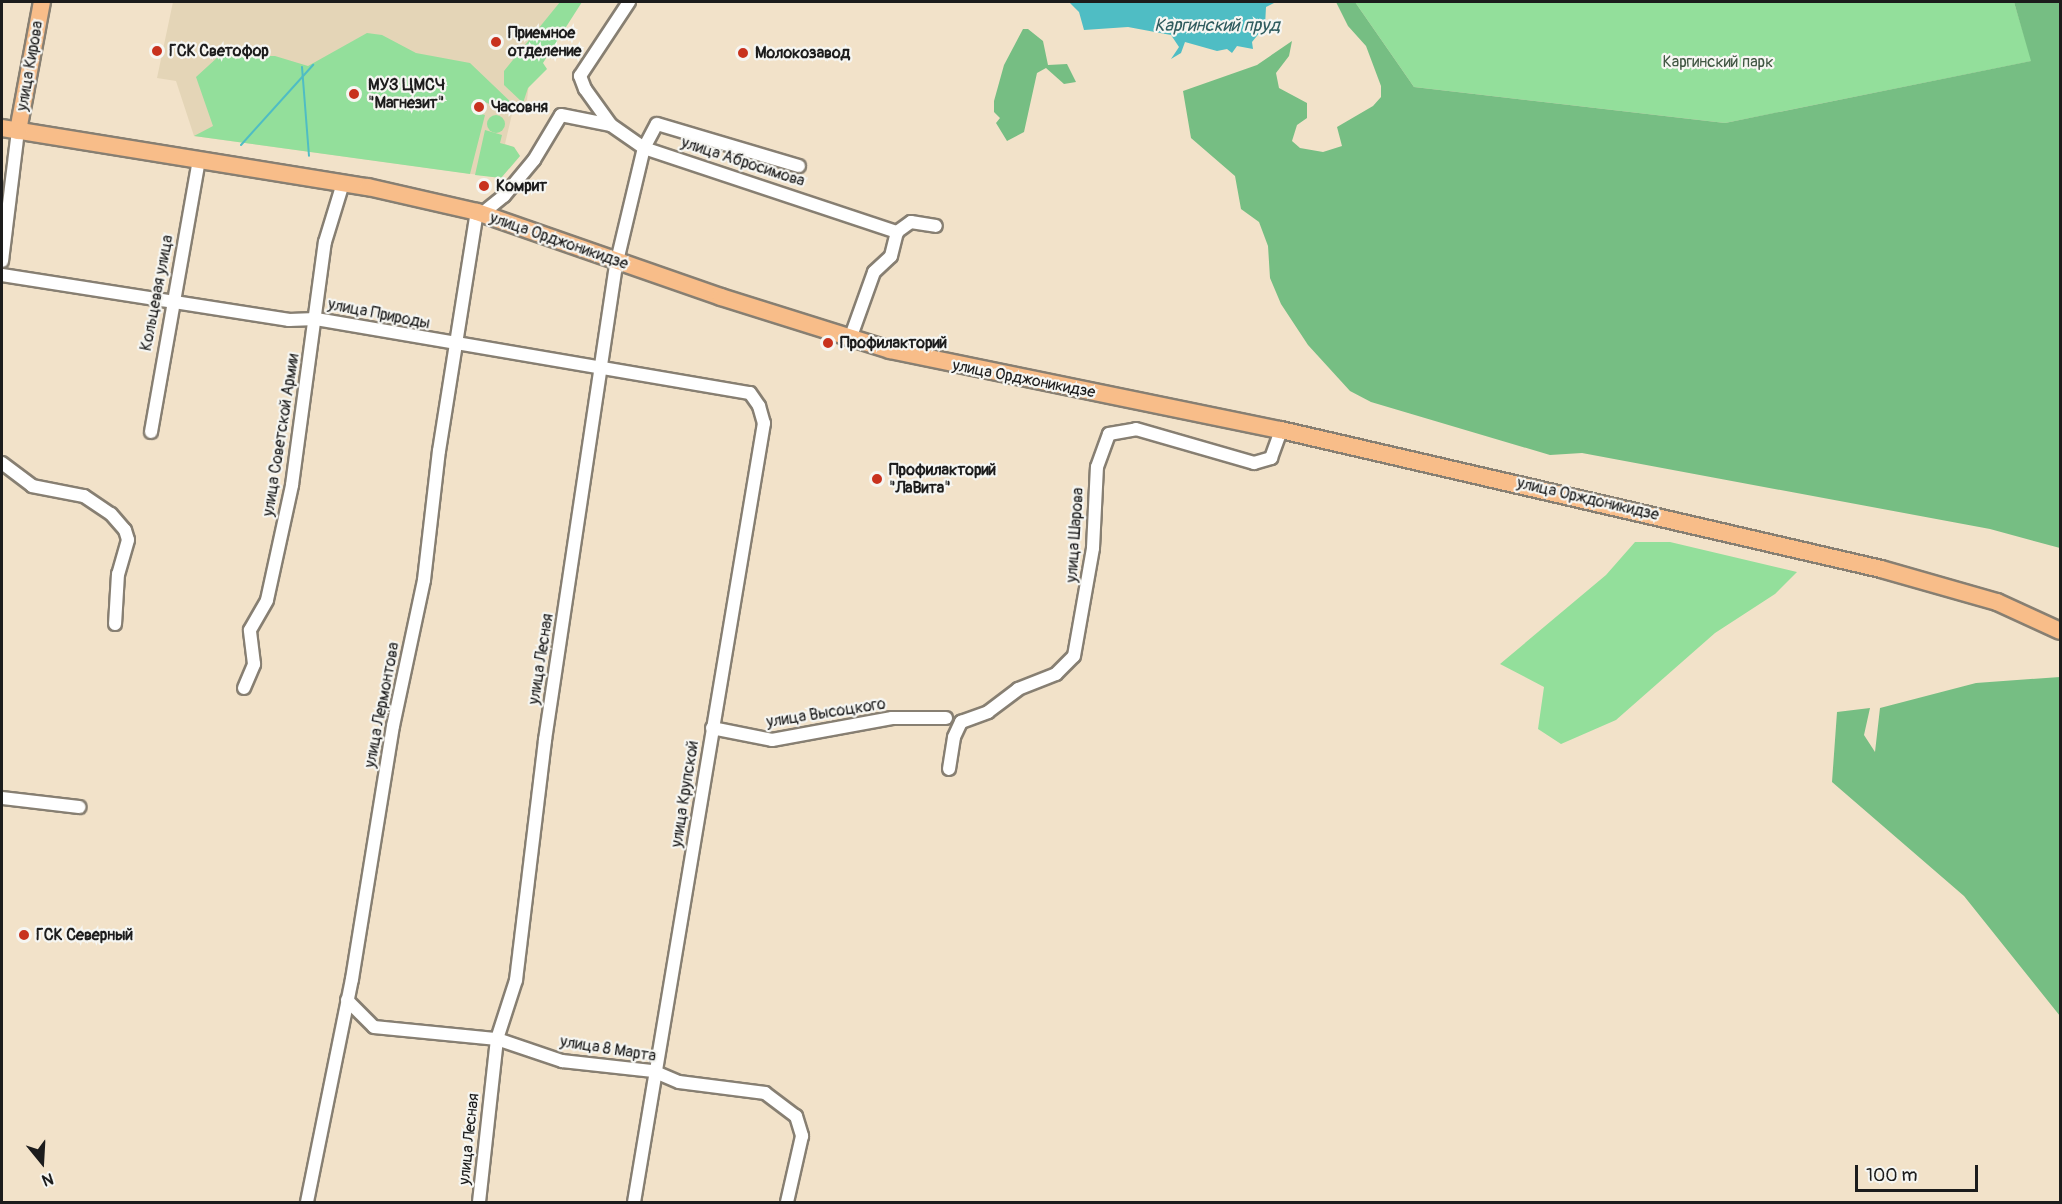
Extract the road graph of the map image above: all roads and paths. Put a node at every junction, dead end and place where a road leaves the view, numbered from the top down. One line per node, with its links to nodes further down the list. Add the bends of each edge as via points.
1 (42, 2): 5 (main road, улица Кирова)
2 (630, 2): 3 (street, via 580,76)
3 (611, 125): 6 (street, улица Абросимова); 10 (street, улица Абросимова, via 561,115 534,160 504,196 484,212)
4 (2, 128): 5 (main road, улица Орджоникидзе)
5 (18, 131): 7 (main road, улица Орджоникидзе); 13 (street)
6 (644, 148): 8 (street, улица Лесная, via 657,124); 12 (street, улица Абросимова); 14 (street, улица Лесная)
7 (199, 160): 9 (main road, улица Орджоникидзе); 16 (street, Кольцевая улица)
8 (799, 166)
9 (343, 183): 10 (main road, улица Орджоникидзе); 17 (street, улица Советской Армии, via 325,242)
10 (477, 212): 14 (main road, улица Орджоникидзе); 19 (street, улица Лермонтова)
11 (936, 226): 12 (street, via 911,222)
12 (897, 232): 18 (street, via 891,256 874,272)
13 (2, 261)
14 (617, 261): 18 (main road, улица Орджоникидзе); 20 (street, улица Лесная)
15 (2, 275): 16 (street, улица Природы)
16 (174, 300): 17 (street, улица Природы, via 290,320); 24 (street, Кольцевая улица)
17 (315, 319): 19 (street, улица Природы); 28 (street, улица Советской Армии, via 292,485 267,600 250,630 254,664)
18 (850, 339): 22 (main road, улица Орджоникидзе, via 937,362)
19 (454, 345): 20 (street, улица Природы); 34 (street, улица Лермонтова, via 424,580 393,726)
20 (601, 368): 21 (street, улица Природы); 35 (street, улица Лесная, via 545,740 516,980)
21 (750, 393): 30 (street, улица Крупской, via 764,423)
22 (1107, 395): 23 (main road, улица Орждоникидзе)
23 (1281, 430): 27 (main road, улица Орждоникидзе, via 1881,569 1997,602); 31 (street, улица Шарова, via 1271,458 1254,463 1136,429 1109,434 1097,467 1093,548 1074,656 1056,674 1017,689 988,711 961,722 954,737)
24 (151, 432)
25 (2, 463): 26 (street, via 32,486 84,496 111,514 125,530 128,540 118,574)
26 (115, 624)
27 (2061, 630)
28 (244, 688)
29 (946, 718): 30 (street, улица Высоцкого, via 892,718 772,740)
30 (712, 728): 36 (street, улица Крупской)
31 (949, 769)
32 (2, 798): 33 (street)
33 (79, 807)
34 (347, 1000): 35 (street, улица 8 Марта, via 374,1027); 37 (street, улица Лермонтова)
35 (497, 1039): 36 (street, улица 8 Марта, via 562,1061); 38 (street, улица Лесная)
36 (653, 1071): 39 (street, улица Крупской); 40 (street, улица 8 Марта, via 680,1082 765,1094 796,1116 802,1136)
37 (307, 1203)
38 (479, 1203)
39 (633, 1203)
40 (787, 1203)

